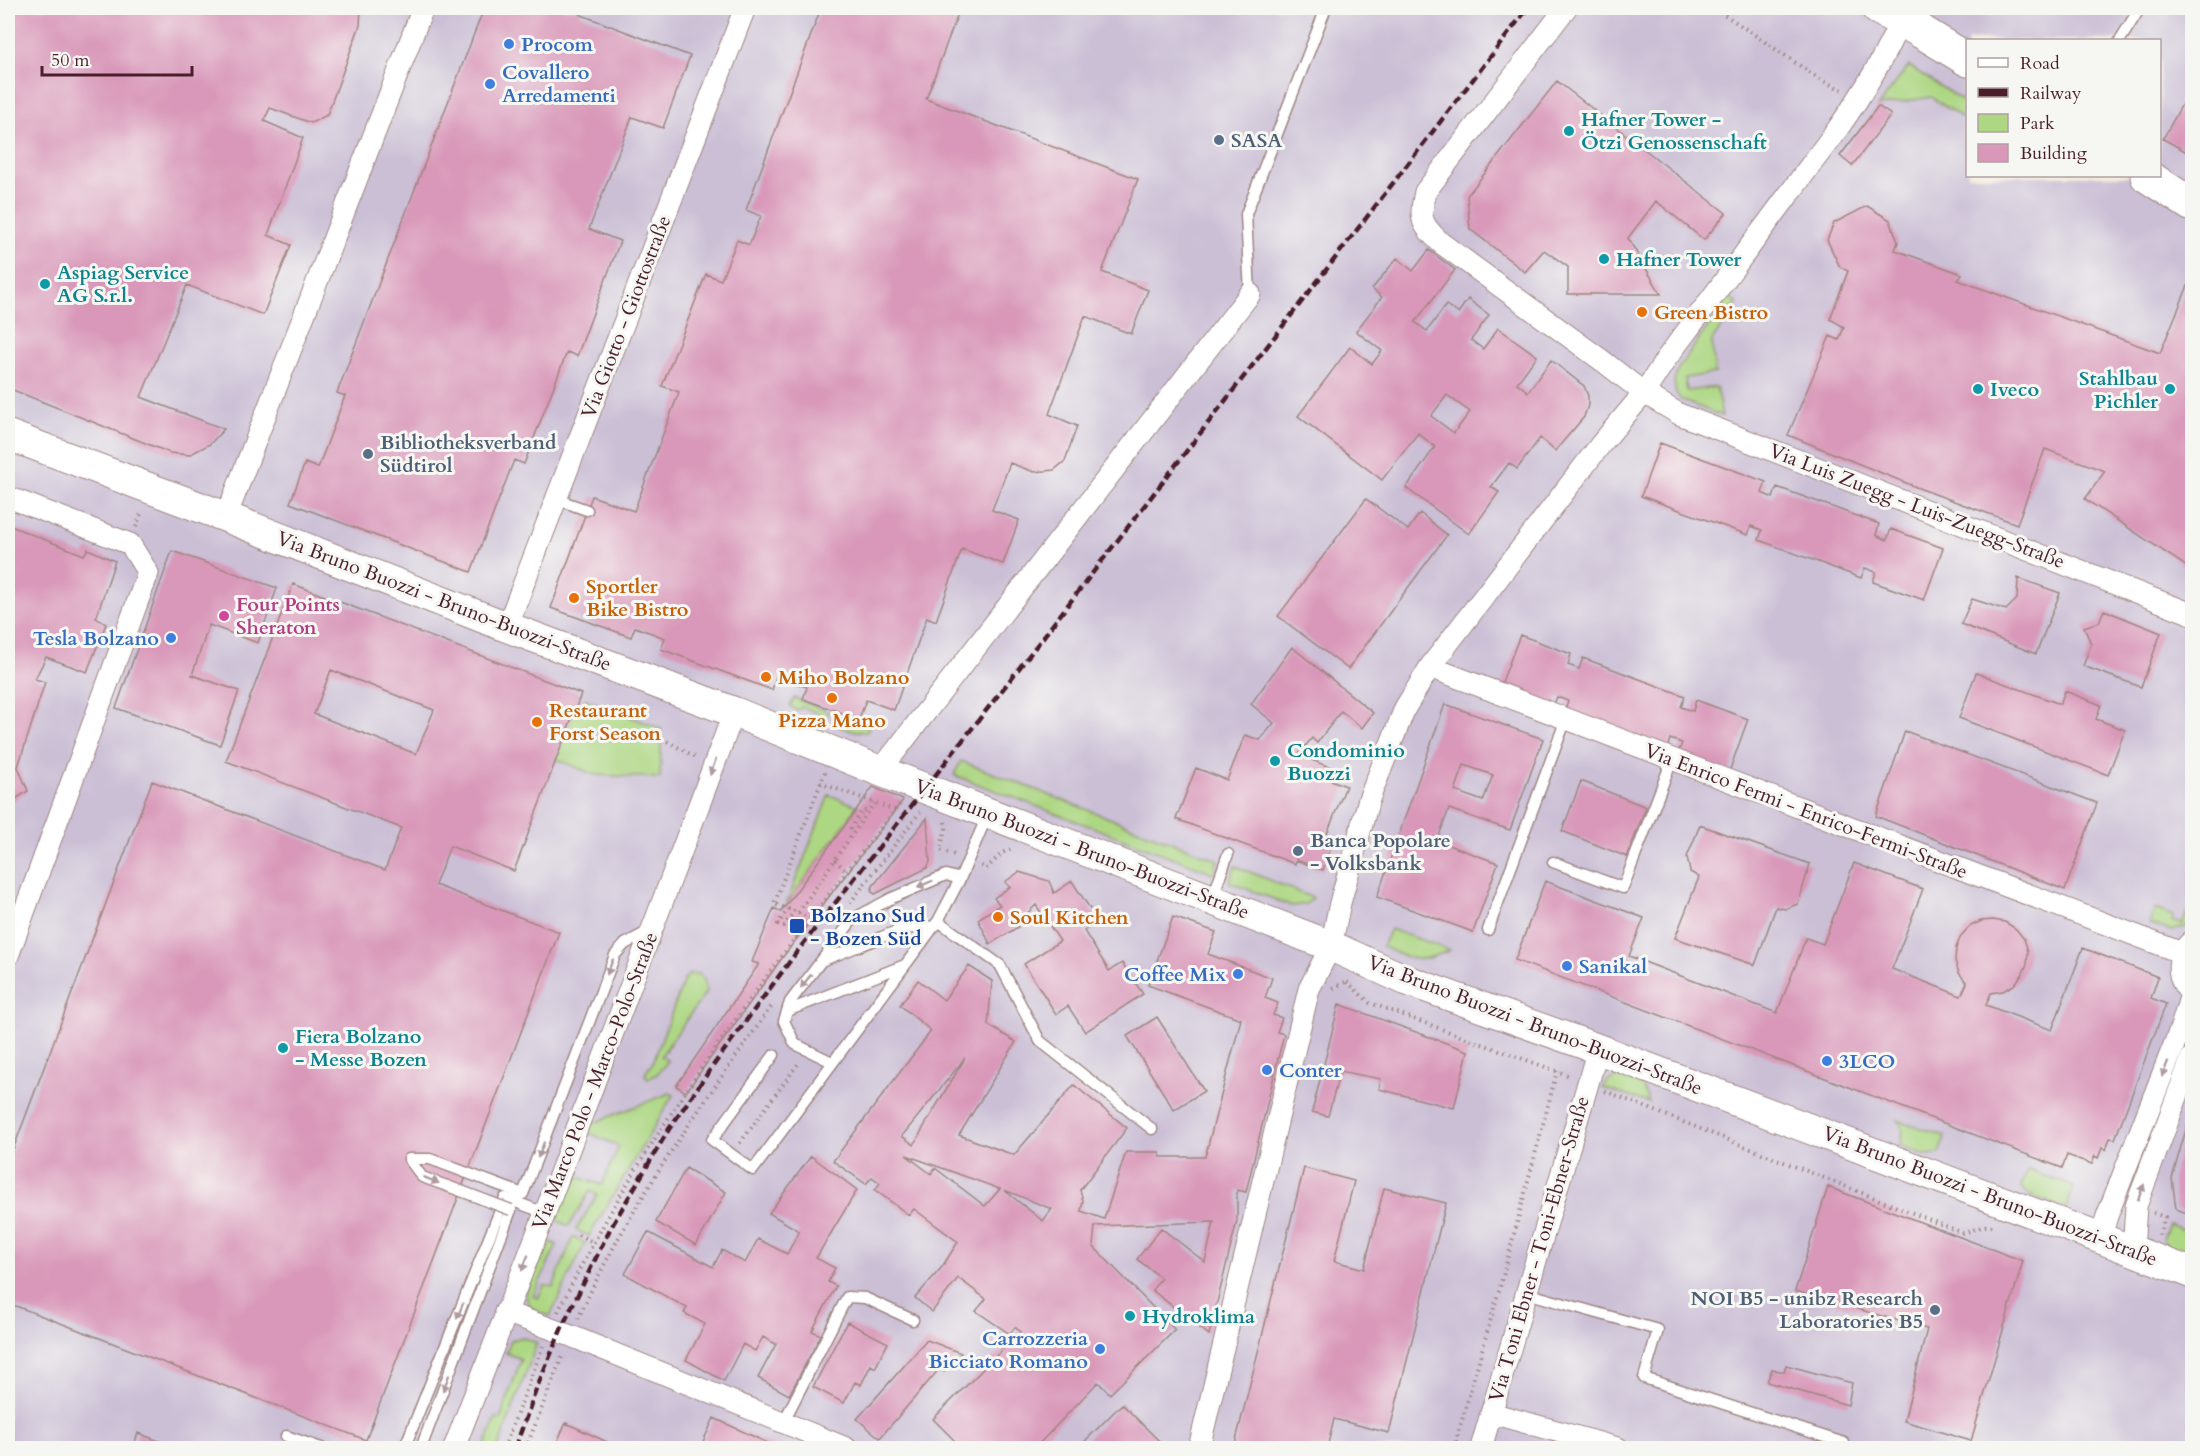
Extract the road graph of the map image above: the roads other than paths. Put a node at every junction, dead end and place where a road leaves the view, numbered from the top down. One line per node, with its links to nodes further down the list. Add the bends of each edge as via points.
1 (423, 8): 17 (street)
2 (745, 8): 15 (street, Via Giotto - Giottostraße)
3 (1326, 8): 11 (lane, via 1246,214)
4 (1566, 8): 12 (street, Via Luis Zuegg - Luis-Zuegg-Straße, via 1425,192 1425,227 1441,243)
5 (2140, 8): 7 (lane)
6 (1899, 17): 8 (main road); 12 (street, via 1889,47 1860,97)
7 (2121, 39)
8 (1966, 59)
9 (2149, 177): 10 (main road)
10 (2193, 205)
11 (1250, 294): 24 (street)
12 (1644, 393): 18 (street, Via Luis Zuegg - Luis-Zuegg-Straße, via 1678,414); 20 (street)
13 (8, 435): 17 (main road, Via Bruno Buozzi - Bruno-Buozzi-Straße)
14 (8, 497): 35 (street, via 130,544 148,573)
15 (556, 499): 16 (lane); 19 (street, Via Giotto - Giottostraße)
16 (587, 510)
17 (226, 517): 19 (main road, Via Bruno Buozzi - Bruno-Buozzi-Straße)
18 (2193, 614)
19 (507, 627): 21 (main road, Via Bruno Buozzi - Bruno-Buozzi-Straße)
20 (1430, 667): 22 (street, Via Enrico Fermi - Enrico-Fermi-Straße); 33 (street, via 1405,708 1369,799)
21 (734, 712): 24 (main road, Via Bruno Buozzi - Bruno-Buozzi-Straße); 31 (street, Via Marco Polo - Marco-Polo-Straße, one-way to 31)
22 (1566, 719): 23 (street, Via Enrico Fermi - Enrico-Fermi-Straße); 32 (lane)
23 (1671, 760): 27 (lane, via 1623,888); 34 (street, Via Enrico Fermi - Enrico-Fermi-Straße, via 2154,944)
24 (880, 771): 25 (main road, Via Bruno Buozzi - Bruno-Buozzi-Straße)
25 (988, 813): 28 (lane); 29 (main road, Via Bruno Buozzi - Bruno-Buozzi-Straße)
26 (1228, 854): 29 (lane)
27 (1554, 862)
28 (960, 879): 30 (lane); 36 (lane, one-way to 36, via 946,875 853,919)
29 (1212, 899): 33 (main road, Via Bruno Buozzi - Bruno-Buozzi-Straße)
30 (936, 923): 36 (lane, via 902,929); 37 (lane); 44 (lane, via 1000,965 1040,1041)
31 (652, 930): 45 (street, Via Marco Polo - Marco-Polo-Straße); 58 (lane, one-way to 58, bridge, via 625,944 615,955 523,1194 430,1159 409,1159 422,1177 512,1210)
32 (1488, 930)
33 (1331, 946): 40 (main road, Via Bruno Buozzi - Bruno-Buozzi-Straße, via 1406,980); 61 (street, via 1309,989)
34 (2187, 947): 38 (street, via 2179,964 2180,975)
35 (8, 956)
36 (821, 961): 39 (lane, one-way to 39)
37 (905, 965): 39 (lane); 43 (lane)
38 (2192, 994): 46 (street, one-way to 46, via 2106,1216)
39 (787, 1011): 43 (lane, via 784,1021 795,1044)
40 (1598, 1049): 46 (main road, Via Bruno Buozzi - Bruno-Buozzi-Straße); 49 (street, Via Toni Ebner - Toni-Ebner-Straße)
41 (774, 1055): 43 (lane, via 712,1140 753,1170)
42 (2193, 1057): 47 (street, one-way to 42, via 2136,1206)
43 (832, 1062)
44 (1152, 1129)
45 (545, 1213): 50 (street, Via Marco Polo - Marco-Polo-Straße, one-way to 50); 57 (lane, one-way to 57, via 505,1198)
46 (2101, 1238): 47 (main road, Via Bruno Buozzi - Bruno-Buozzi-Straße)
47 (2146, 1243): 48 (main road, Via Bruno Buozzi - Bruno-Buozzi-Straße)
48 (2193, 1273)
49 (1526, 1293): 52 (street, Via Toni Ebner - Toni-Ebner-Straße); 55 (lane, via 1658,1330 1644,1378)
50 (505, 1312): 53 (street); 59 (street, Via Marco Polo - Marco-Polo-Straße)
51 (913, 1320): 53 (lane, via 865,1298 848,1298)
52 (1491, 1413): 62 (street, Via Toni Ebner - Toni-Ebner-Straße); 63 (street)
53 (783, 1423): 60 (street)
54 (286, 1436): 56 (lane)
55 (1844, 1443)
56 (321, 1449)
57 (402, 1449)
58 (421, 1449)
59 (453, 1449)
60 (846, 1449)
61 (1198, 1449)
62 (1481, 1449)
63 (1618, 1449)

